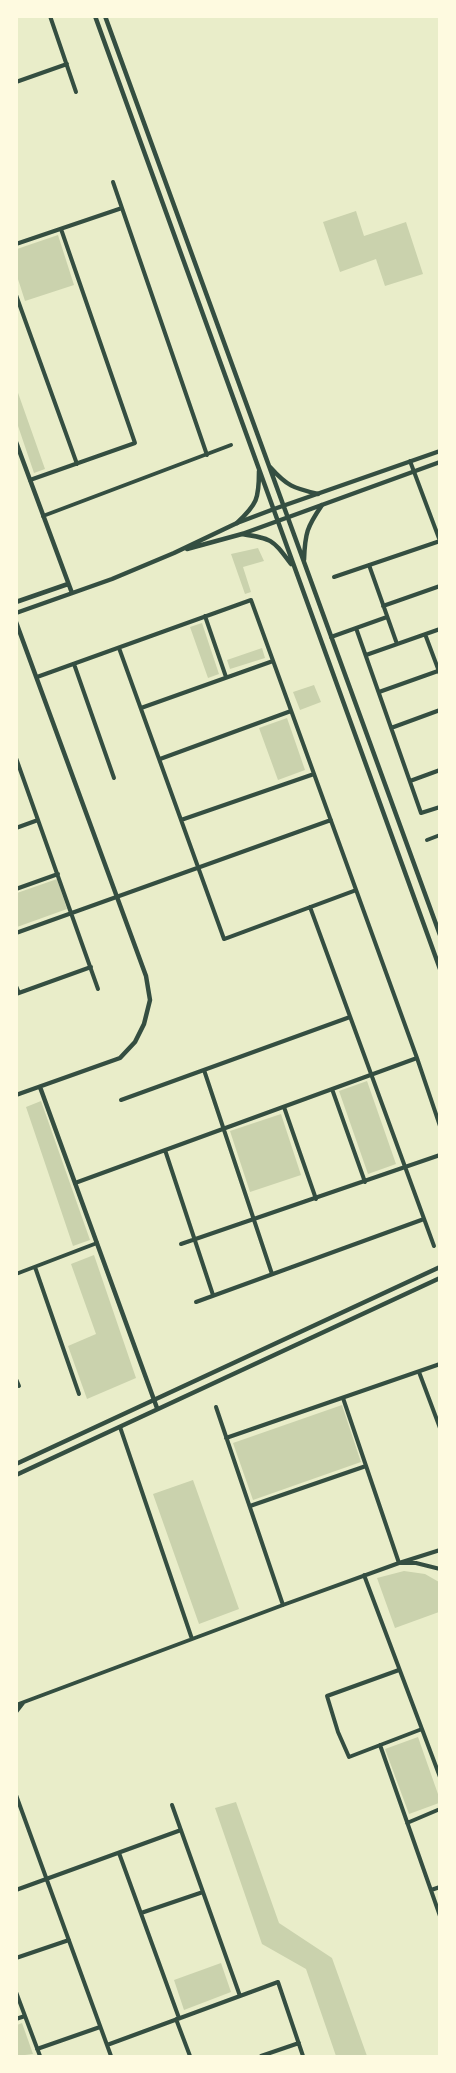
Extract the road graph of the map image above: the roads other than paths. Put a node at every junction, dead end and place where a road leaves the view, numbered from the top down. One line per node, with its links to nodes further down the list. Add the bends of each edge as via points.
1 (50, 16): 4 (street)
2 (95, 16): 20 (main road)
3 (105, 16): 19 (main road)
4 (67, 64): 5 (street); 6 (street)
5 (16, 82)
6 (76, 92)
7 (114, 182): 8 (street)
8 (122, 208): 9 (street); 15 (street)
9 (61, 229): 10 (street); 18 (street, via 135,443)
10 (16, 244)
11 (16, 295): 18 (street)
12 (16, 442): 22 (main road)
13 (231, 445): 15 (street)
14 (440, 451): 16 (main road)
15 (207, 455): 27 (street)
16 (410, 461): 21 (street); 23 (main road)
17 (440, 462): 21 (main road)
18 (77, 464): 22 (street)
19 (268, 465): 23 (main road, via 284,482); 25 (main road)
20 (259, 467): 26 (main road); 30 (main road, via 254,507)
21 (414, 471): 24 (main road); 32 (street)
22 (30, 480): 27 (main road)
23 (318, 494): 25 (main road)
24 (322, 505): 28 (main road); 34 (main road, via 308,524)
25 (283, 507): 26 (main road); 28 (main road)
26 (274, 509): 29 (main road); 30 (main road)
27 (43, 516): 38 (main road)
28 (287, 518): 29 (main road); 34 (main road)
29 (278, 520): 31 (main road); 36 (main road)
30 (237, 523): 33 (main road)
31 (242, 534): 33 (main road); 36 (main road, via 275,542)
32 (440, 541): 35 (street)
33 (174, 553): 40 (main road)
34 (304, 564): 50 (main road)
35 (369, 565): 37 (street); 42 (street)
36 (295, 568): 88 (main road)
37 (334, 577)
38 (68, 584): 40 (main road); 41 (main road)
39 (440, 586): 42 (street)
40 (72, 593): 43 (main road)
41 (16, 602)
42 (383, 606): 45 (street)
43 (16, 613)
44 (205, 616): 52 (street); 54 (street, via 251,600); 58 (street)
45 (387, 617): 47 (street); 51 (street)
46 (16, 622): 57 (main road)
47 (356, 628): 50 (street); 53 (street)
48 (440, 629): 49 (street)
49 (425, 634): 51 (street); 56 (street)
50 (331, 637): 86 (main road)
51 (397, 644): 53 (street)
52 (119, 648): 55 (street); 60 (street)
53 (366, 656): 59 (street)
54 (273, 661): 58 (street); 62 (street)
55 (74, 664): 57 (street); 69 (street)
56 (439, 672): 59 (street)
57 (37, 677): 82 (main road)
58 (226, 677): 60 (street)
59 (379, 692): 63 (street)
60 (141, 708): 65 (street)
61 (440, 710): 63 (street)
62 (291, 711): 65 (street); 68 (street)
63 (392, 728): 70 (street)
64 (16, 758): 66 (street)
65 (159, 759): 73 (street)
66 (18, 770): 72 (street)
67 (440, 770): 70 (street)
68 (314, 774): 73 (street); 74 (street)
69 (114, 778)
70 (410, 781): 71 (street, via 421,813)
71 (440, 807)
72 (38, 820): 75 (street); 79 (street)
73 (181, 820): 78 (street)
74 (331, 820): 78 (street); 81 (street)
75 (16, 828)
76 (440, 835): 77 (street)
77 (427, 840)
78 (198, 868): 82 (street); 83 (street, via 224,939)
79 (58, 874): 80 (street); 84 (street)
80 (16, 889)
81 (356, 890): 83 (street); 93 (street)
82 (117, 897): 84 (street); 96 (main road, via 146,976 150,1000 144,1024 135,1042 120,1058)
83 (310, 907): 92 (street)
84 (72, 913): 85 (street); 87 (street)
85 (16, 933)
86 (440, 935)
87 (91, 967): 90 (street); 91 (street)
88 (440, 969)
89 (16, 986): 91 (street)
90 (98, 989)
91 (18, 993)
92 (350, 1017): 94 (street); 95 (street)
93 (417, 1058): 95 (street); 101 (street)
94 (204, 1070): 99 (street); 102 (street)
95 (371, 1074): 97 (street); 105 (street)
96 (40, 1087): 98 (main road); 107 (main road)
97 (332, 1089): 100 (street); 106 (street)
98 (16, 1095)
99 (121, 1100)
100 (284, 1107): 102 (street); 108 (street)
101 (440, 1126)
102 (224, 1129): 103 (street); 110 (street)
103 (165, 1150): 107 (street); 111 (street)
104 (440, 1155): 105 (street)
105 (405, 1168): 106 (street); 109 (street)
106 (365, 1182): 108 (street)
107 (75, 1183): 112 (main road)
108 (316, 1199): 110 (street)
109 (424, 1219): 114 (street); 118 (street)
110 (254, 1220): 111 (street); 118 (street)
111 (195, 1240): 113 (street); 120 (street)
112 (97, 1243): 115 (street); 128 (main road)
113 (181, 1244)
114 (434, 1246)
115 (34, 1267): 117 (street); 126 (street)
116 (440, 1267): 128 (main road)
117 (16, 1274)
118 (272, 1274): 120 (street)
119 (440, 1278): 130 (main road)
120 (213, 1295): 121 (street)
121 (196, 1302)
122 (440, 1364): 123 (street)
123 (419, 1372): 127 (street); 132 (street)
124 (16, 1379): 125 (street)
125 (19, 1386)
126 (79, 1394)
127 (343, 1398): 133 (street); 135 (street)
128 (154, 1399): 130 (main road); 134 (main road)
129 (216, 1407): 133 (street)
130 (157, 1408): 131 (main road)
131 (120, 1427): 136 (main road); 143 (street)
132 (440, 1428)
133 (226, 1438): 137 (street)
134 (16, 1464)
135 (366, 1466): 137 (street); 139 (street)
136 (16, 1475)
137 (250, 1506): 142 (street)
138 (440, 1550): 139 (street)
139 (399, 1563): 140 (street); 141 (street)
140 (440, 1569)
141 (364, 1575): 142 (street); 144 (street)
142 (283, 1605): 143 (street)
143 (192, 1639): 145 (street)
144 (399, 1670): 148 (street); 149 (street, via 327,1696 349,1757)
145 (23, 1702): 146 (street); 147 (street)
146 (16, 1705)
147 (16, 1712)
148 (422, 1729): 149 (street); 150 (street)
149 (380, 1745): 154 (street)
150 (440, 1777)
151 (16, 1795): 157 (street)
152 (172, 1805): 155 (street)
153 (440, 1809): 154 (street)
154 (407, 1823): 160 (street)
155 (181, 1830): 156 (street); 161 (street)
156 (119, 1853): 157 (street); 162 (street)
157 (47, 1879): 159 (street); 164 (street)
158 (440, 1887): 160 (street)
159 (16, 1890)
160 (431, 1890): 163 (street)
161 (203, 1892): 162 (street); 167 (street)
162 (141, 1913): 170 (street)
163 (440, 1916)
164 (69, 1940): 165 (street); 171 (street)
165 (16, 1959)
166 (16, 1992): 168 (street)
167 (240, 1996): 170 (street); 172 (street, via 278,1982)
168 (25, 2016): 169 (street); 174 (street)
169 (16, 2019)
170 (178, 2019): 173 (street); 177 (street)
171 (100, 2026): 173 (street); 174 (street)
172 (299, 2043): 178 (street); 179 (street)
173 (106, 2044): 176 (street)
174 (37, 2049): 175 (street)
175 (40, 2056)
176 (111, 2056)
177 (190, 2056)
178 (261, 2056)
179 (303, 2056)

